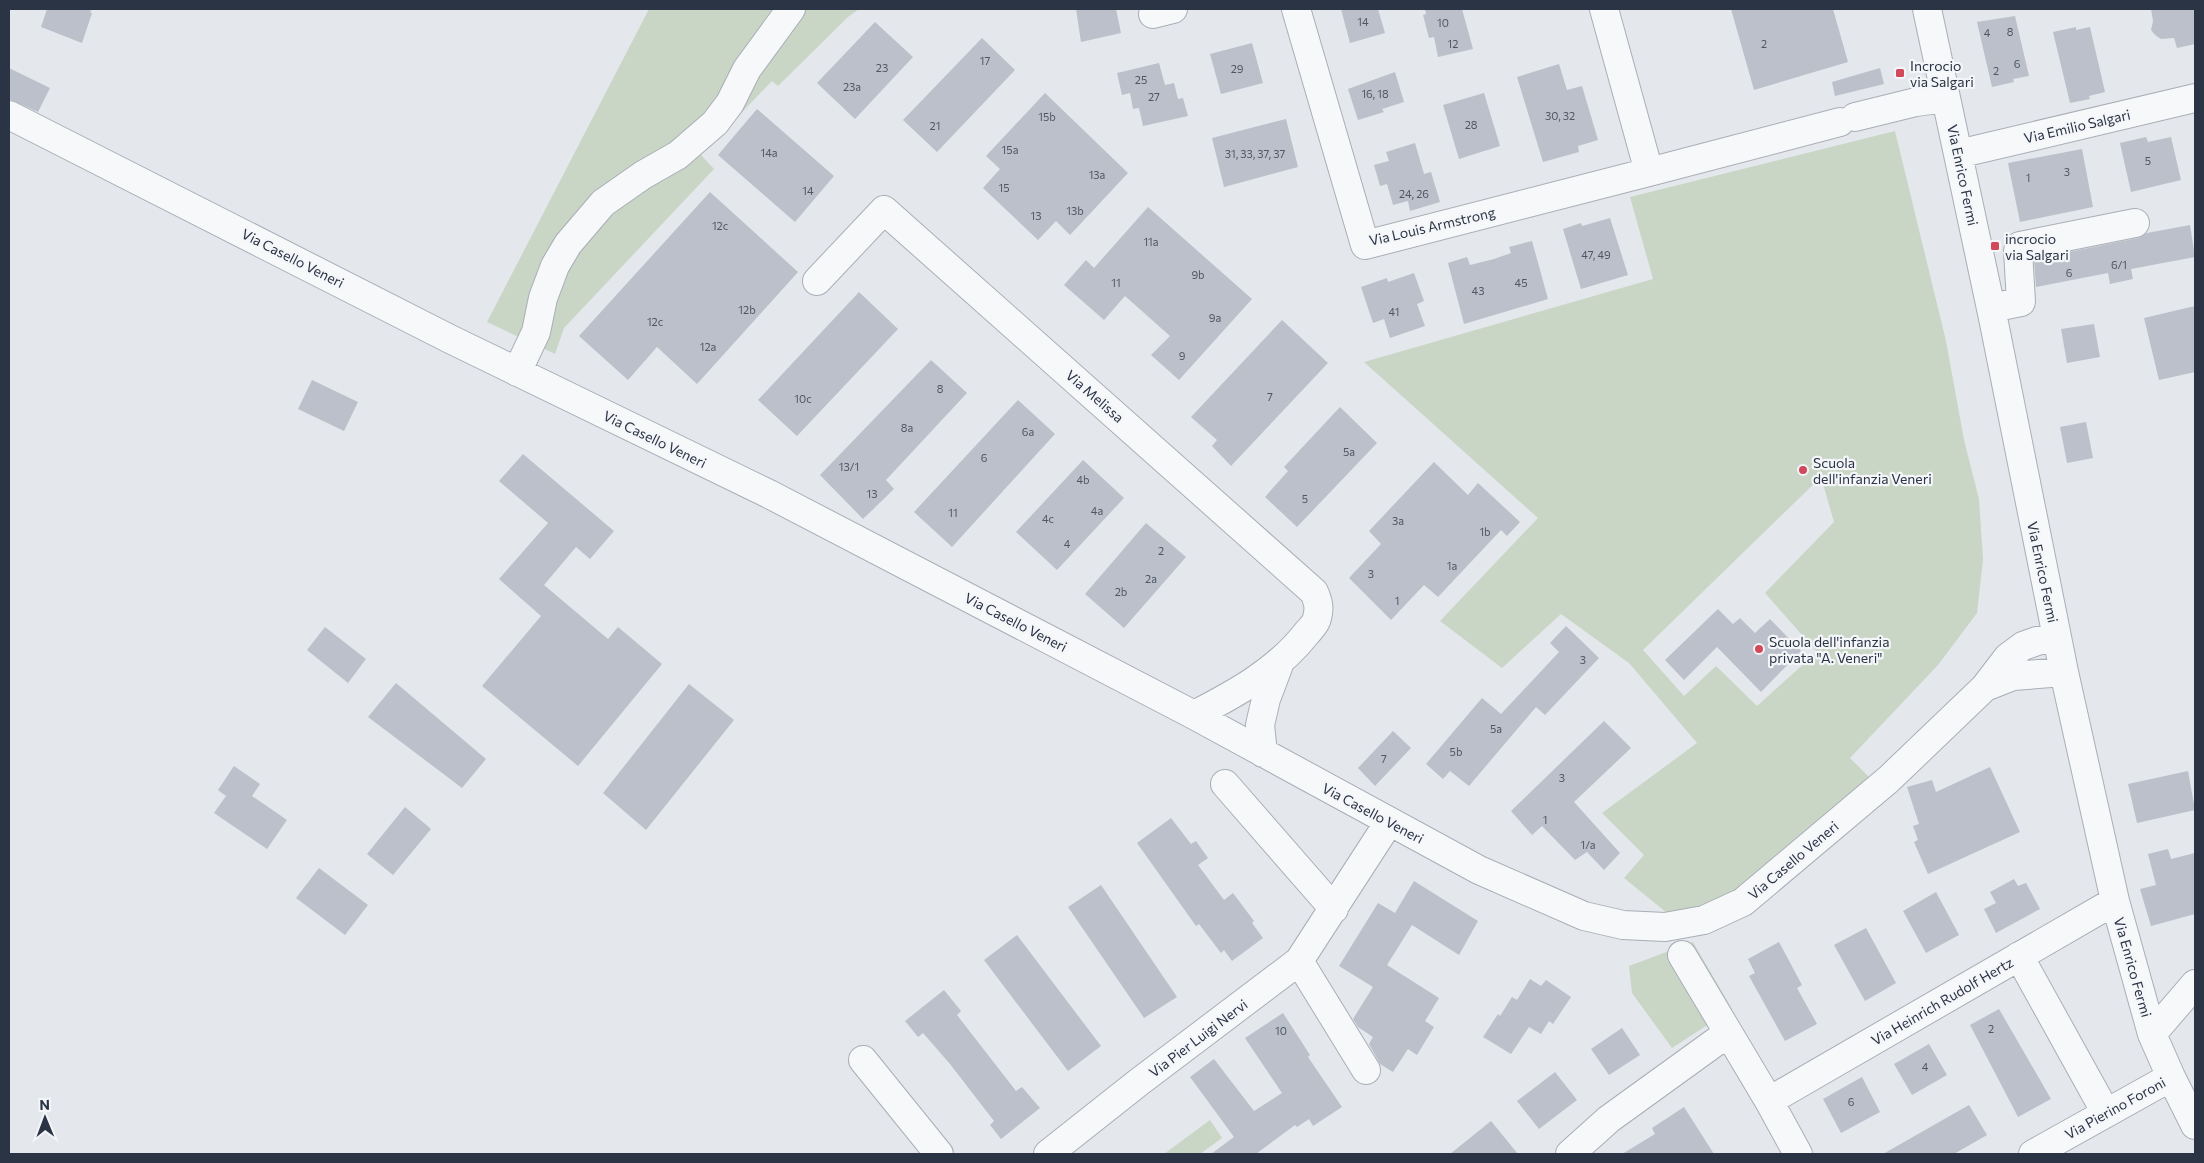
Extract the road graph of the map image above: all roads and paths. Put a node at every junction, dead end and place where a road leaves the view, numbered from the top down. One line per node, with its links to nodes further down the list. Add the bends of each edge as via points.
1 (791, 9): 13 (street, via 746,69 730,104 715,123 678,155 602,203 568,244 555,266 543,298 536,332)
2 (1296, 9): 9 (street, Via Louis Armstrong, via 1365,245)
3 (1604, 9): 9 (street)
4 (1927, 9): 5 (street, Via Enrico Fermi)
5 (1946, 98): 8 (street, Via Enrico Fermi); 9 (street, Via Louis Armstrong, via 1847,119)
6 (2195, 98): 8 (street, Via Emilio Salgari)
7 (9, 115): 13 (street, Via Casello Veneri)
8 (1958, 154): 12 (street, Via Enrico Fermi)
9 (1649, 172)
10 (2135, 223): 12 (street, via 2020,246 2021,302)
11 (816, 281): 15 (street, Via Melissa, via 884,210 1314,592 1319,604 1317,620)
12 (1991, 308): 14 (street, Via Enrico Fermi)
13 (517, 372): 18 (street, Via Casello Veneri, via 769,494)
14 (2057, 637): 16 (street, Via Enrico Fermi); 17 (street, Via Casello Veneri, via 2037,641 2015,652)
15 (1280, 662): 18 (street, Via Melissa, via 1240,691); 19 (street, Via Melissa, via 1260,725)
16 (2064, 672): 17 (street, Via Casello Veneri, via 2013,676); 22 (street, Via Enrico Fermi)
17 (1985, 687): 21 (street, Via Casello Veneri, via 1888,779 1743,902 1704,920 1646,928 1584,916 1479,870)
18 (1194, 715): 19 (street, Via Casello Veneri)
19 (1263, 753): 21 (street, Via Casello Veneri)
20 (1225, 784): 23 (street)
21 (1389, 822): 23 (street, Via Pier Luigi Nervi)
22 (2115, 902): 25 (street, Via Heinrich Rudolf Hertz); 29 (street, Via Enrico Fermi)
23 (1334, 909): 26 (street, Via Pier Luigi Nervi)
24 (1682, 955): 28 (street)
25 (2019, 956): 33 (street, Via Heinrich Rudolf Hertz); 34 (street)
26 (1299, 961): 31 (street); 37 (street, Via Pier Luigi Nervi)
27 (2195, 984): 29 (street)
28 (1728, 1033): 33 (street); 38 (street, via 1610,1119)
29 (2152, 1034): 32 (street, Via Enrico Fermi)
30 (863, 1060): 36 (street)
31 (1366, 1070)
32 (2171, 1077): 34 (street, Via Pierino Foroni); 35 (street, Via Enrico Fermi)
33 (1769, 1101): 39 (street)
34 (2106, 1113): 40 (street, Via Pierino Foroni)
35 (2195, 1125)
36 (939, 1154)
37 (1048, 1154)
38 (1570, 1154)
39 (1798, 1154)
40 (2032, 1154)

